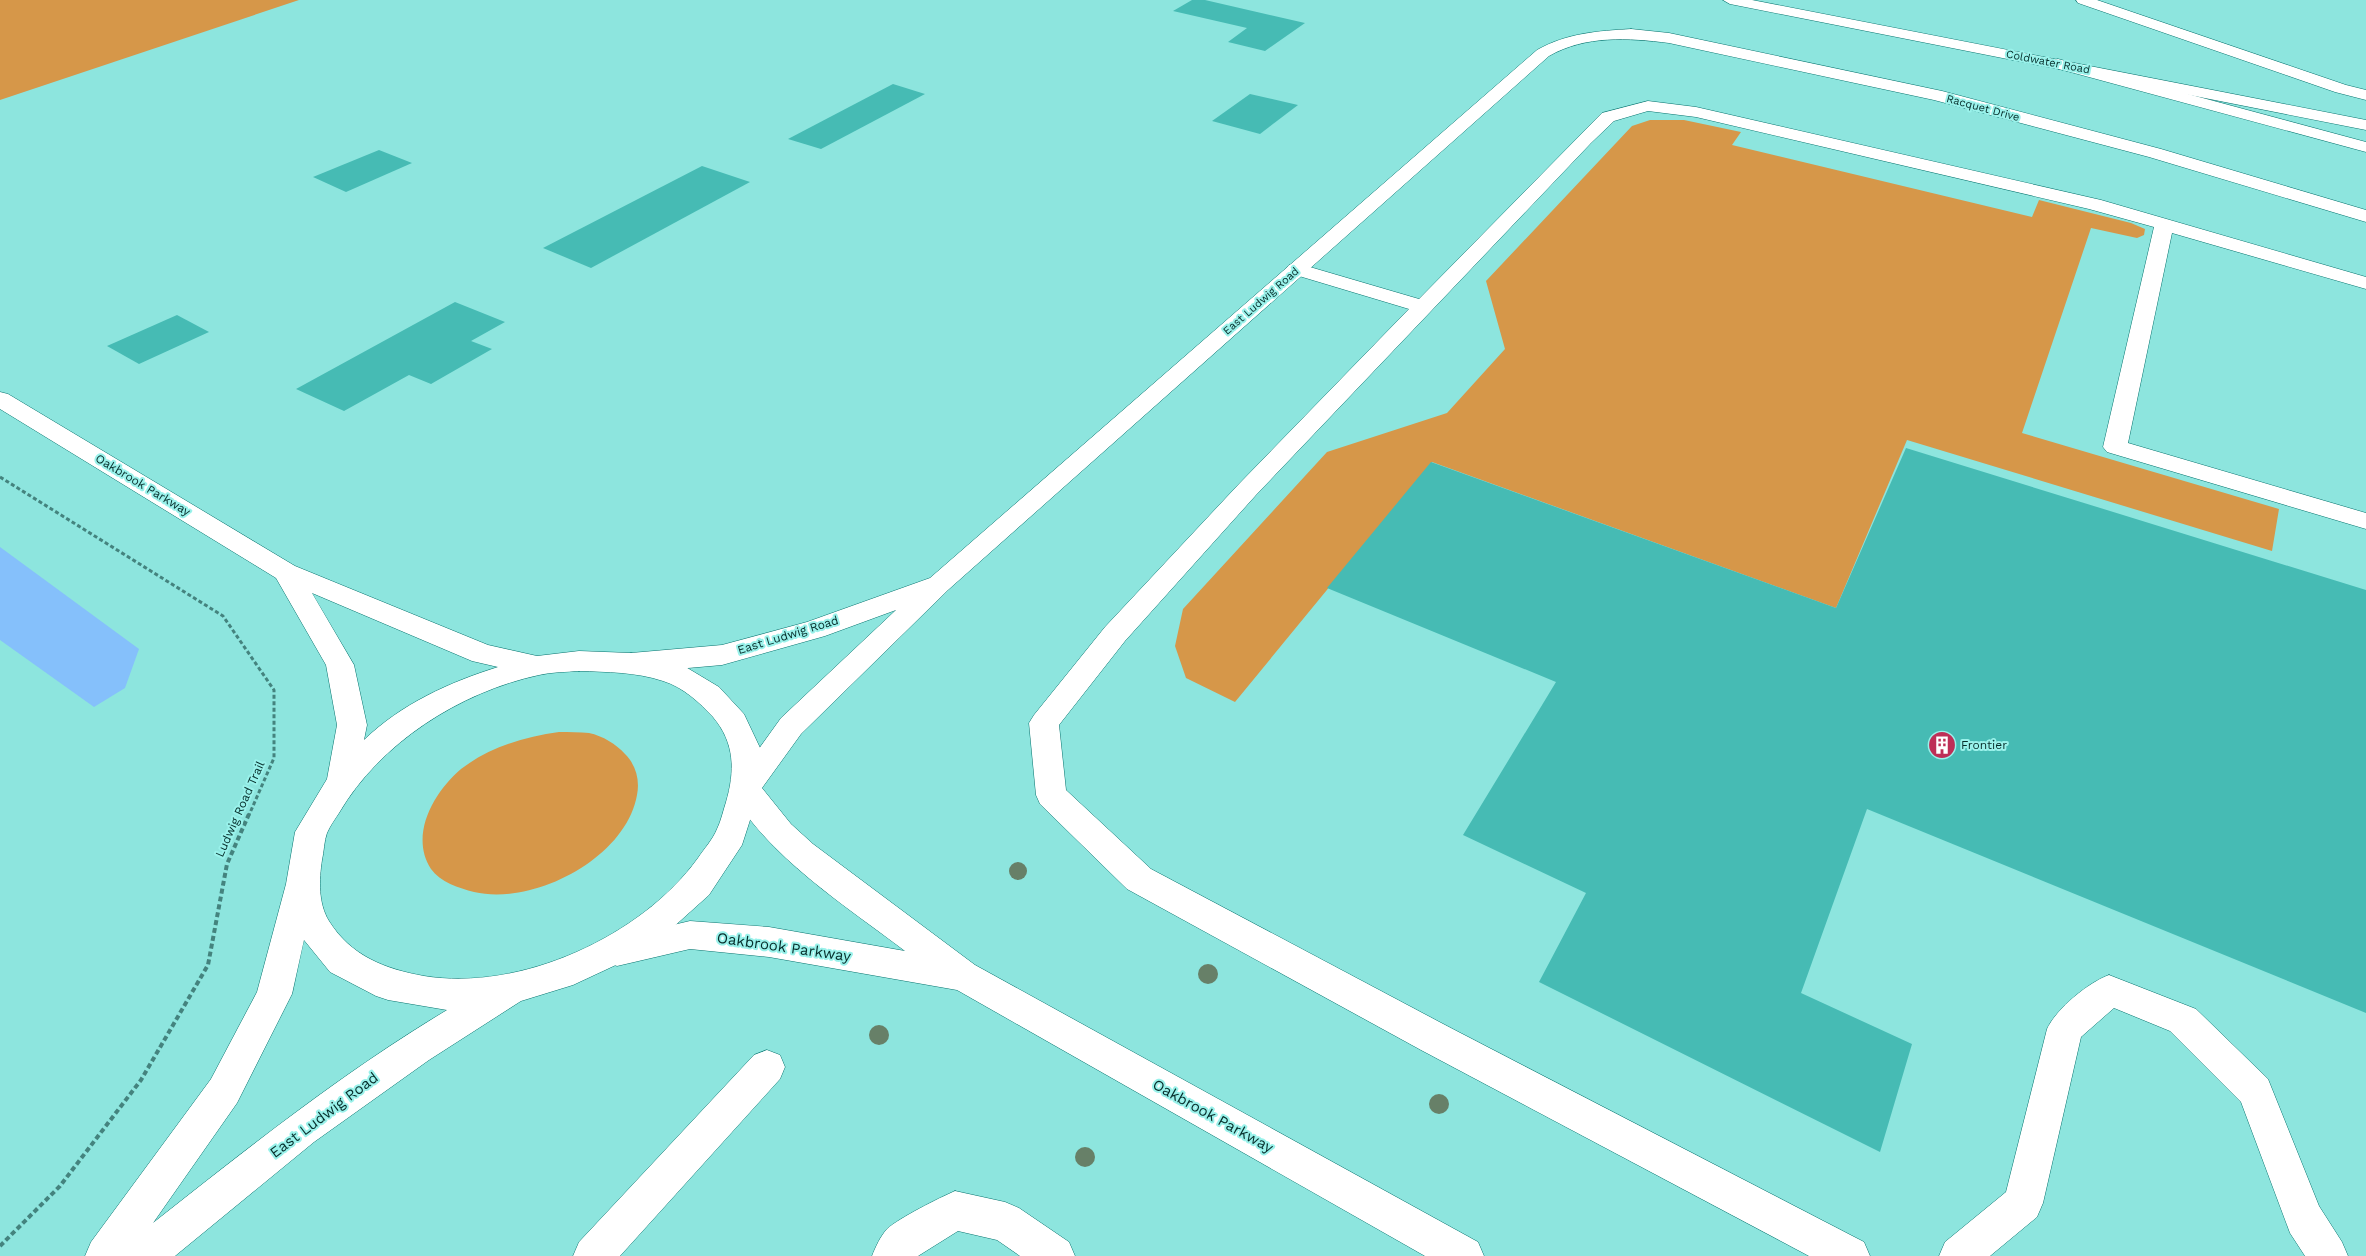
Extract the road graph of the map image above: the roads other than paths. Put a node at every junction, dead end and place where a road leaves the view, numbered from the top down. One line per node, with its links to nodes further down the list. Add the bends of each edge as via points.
1 (1730, 0): 4 (main road, Coldwater Road)
2 (2083, 0): 5 (main road)
3 (1593, 36): 8 (main road, Racquet Drive, via 1631,34 1669,38 1936,95 2155,153); 10 (main road, East Ludwig Road, via 1559,44 1543,53)
4 (2058, 64): 6 (main road, Coldwater Road); 7 (main road)
5 (2366, 95)
6 (2366, 125)
7 (2366, 146)
8 (2366, 216)
9 (2164, 225): 11 (main road); 12 (main road, via 2094,204 1696,112 1648,106 1608,117); 14 (main road, via 2114,447)
10 (1296, 269): 12 (main road); 16 (main road, East Ludwig Road)
11 (2366, 283)
12 (1423, 307): 32 (main road, via 1121,626 1044,723 1051,795 1139,879)
13 (0, 399): 15 (main road, Oakbrook Parkway)
14 (2366, 521)
15 (286, 572): 18 (main road, Oakbrook Parkway, via 482,654); 19 (main road, Oakbrook Parkway, via 340,665 352,725)
16 (939, 584): 17 (main road, East Ludwig Road, via 814,629 722,655); 20 (main road, East Ludwig Road, via 791,726)
17 (631, 663): 18 (main road, via 579,661); 20 (main road, via 674,673 709,694 734,722 747,752)
18 (539, 665): 19 (main road, via 472,686 423,711 379,744)
19 (342, 781): 21 (main road, via 311,832)
20 (745, 789): 22 (main road, via 731,836 697,885 648,929); 23 (main road, Oakbrook Parkway, via 780,833 802,852)
21 (302, 884): 24 (main road, via 313,926 342,962 388,985 446,994); 26 (main road, via 274,994 224,1091)
22 (606, 954): 23 (main road, Oakbrook Parkway, via 690,935 769,942); 24 (main road, via 561,974)
23 (962, 976): 31 (main road, Oakbrook Parkway)
24 (514, 988): 27 (main road, East Ludwig Road, via 416,1048 301,1129)
25 (767, 1067): 28 (main road)
26 (105, 1256)
27 (143, 1256)
28 (593, 1256)
29 (892, 1256): 30 (main road, via 902,1243 955,1211 1005,1222)
30 (1055, 1256)
31 (1464, 1256)
32 (1850, 1256)
33 (1959, 1256): 34 (main road, via 2023,1203 2065,1029 2109,990 2182,1020 2255,1090 2304,1219)
34 (2328, 1256)

